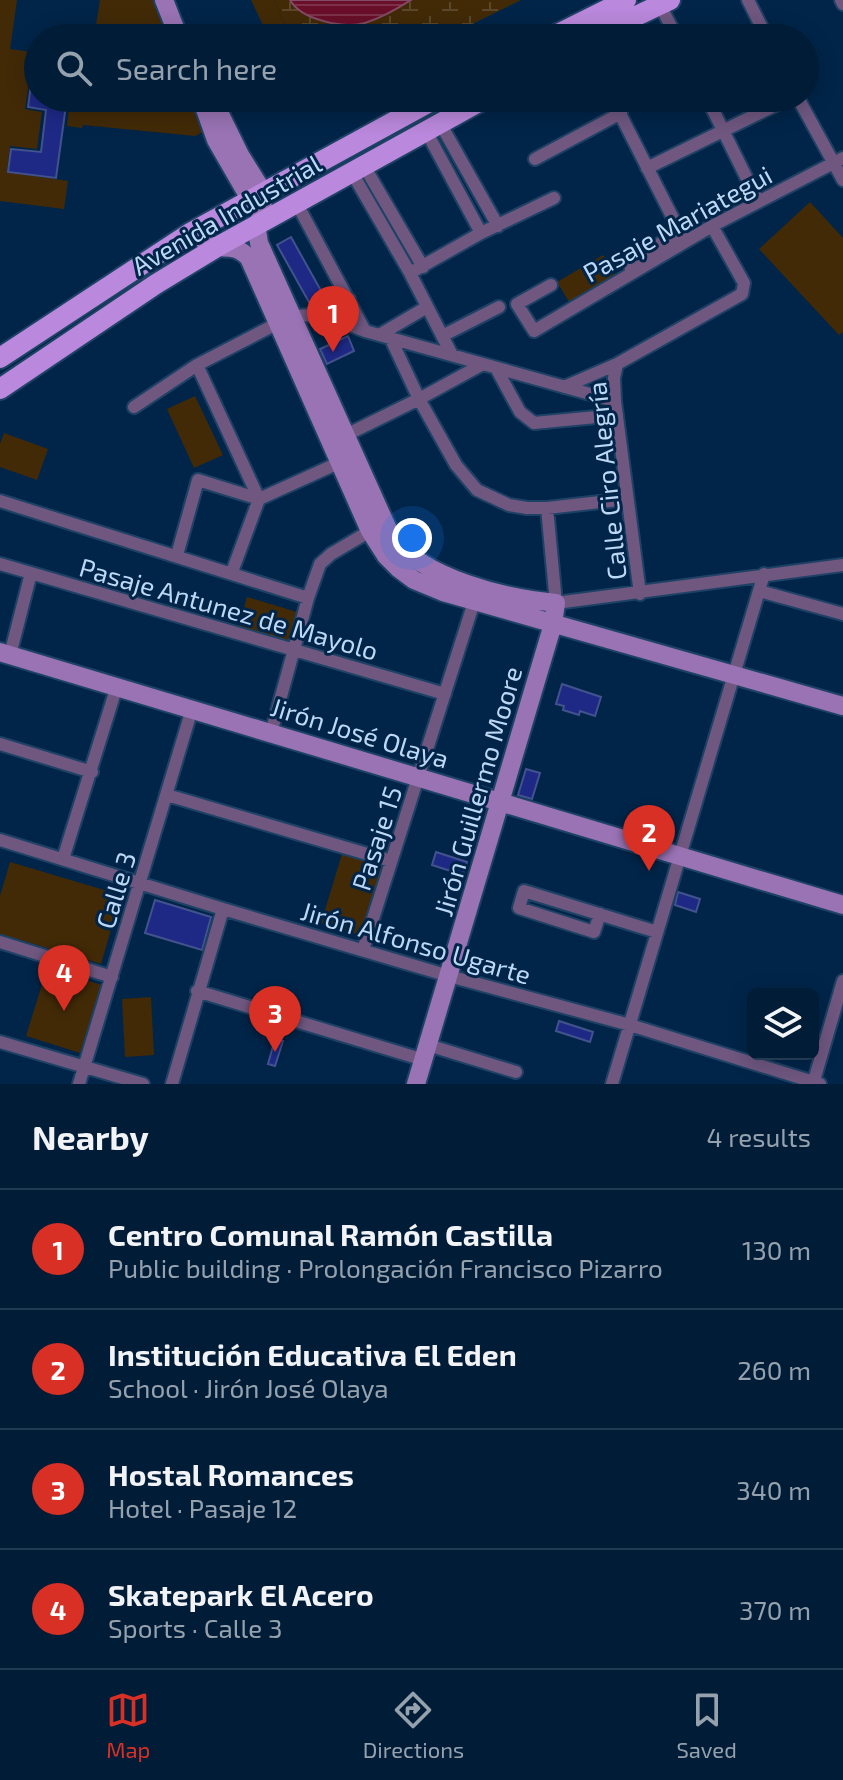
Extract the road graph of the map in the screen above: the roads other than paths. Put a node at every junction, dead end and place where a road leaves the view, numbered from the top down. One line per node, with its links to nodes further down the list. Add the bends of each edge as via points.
1 (164, 0): 5 (main road)
2 (626, 0): 6 (main road)
3 (748, 0): 9 (street)
4 (665, 2): 7 (main road); 8 (street)
5 (174, 24)
6 (578, 24)
7 (619, 24)
8 (672, 24)
9 (760, 24)
10 (206, 112): 25 (main road, via 216,140)
11 (219, 112): 25 (main road)
12 (411, 112): 25 (main road, Avenida Industrial)
13 (460, 112): 18 (main road, Avenida Industrial)
14 (714, 112): 19 (street)
15 (761, 112): 19 (street)
16 (807, 112): 21 (street)
17 (621, 113): 20 (street); 23 (street)
18 (433, 127): 22 (main road, Avenida Industrial); 31 (street); 33 (street)
19 (723, 130): 23 (street); 27 (street)
20 (535, 159)
21 (838, 160): 24 (street); 27 (street, Pasaje Mariategui)
22 (357, 168): 28 (main road, Avenida Industrial); 36 (street); 37 (street)
23 (647, 168): 34 (street)
24 (843, 180)
25 (257, 195): 29 (main road, Avenida Industrial); 30 (main road, via 263,207)
26 (554, 198): 31 (street)
27 (758, 201): 32 (street, Pasaje Mariategui)
28 (296, 202): 30 (main road, Avenida Industrial); 39 (street)
29 (207, 223): 35 (main road, via 202,237); 48 (main road, Avenida Industrial)
30 (259, 223): 35 (main road, Avenida Industrial); 43 (main road, via 257,236)
31 (498, 226): 33 (street)
32 (712, 226): 34 (street, Pasaje Mariategui); 49 (street, via 744,283 742,294)
33 (481, 233): 36 (street)
34 (684, 239): 38 (street, Pasaje Mariategui, via 534,331 517,304)
35 (217, 247): 43 (main road, via 237,248 249,258); 53 (main road, Avenida Industrial)
36 (423, 267): 37 (street)
37 (410, 273): 40 (street)
38 (551, 285)
39 (349, 299): 42 (street); 44 (street)
40 (427, 307): 45 (street); 46 (street)
41 (499, 307): 46 (street)
42 (320, 315): 43 (street); 44 (street)
43 (285, 320): 50 (street); 57 (main road); 58 (main road)
44 (365, 331): 45 (street)
45 (385, 335): 47 (street); 54 (street)
46 (442, 336): 47 (street)
47 (452, 355): 51 (street)
48 (0, 358)
49 (617, 364): 52 (street); 56 (street, Calle Ciro Alegría)
50 (197, 365): 55 (street); 59 (street)
51 (490, 366): 52 (street); 54 (street); 56 (street, via 520,412 534,423)
52 (564, 387): 56 (street)
53 (0, 389)
54 (419, 399): 57 (street); 62 (street, via 456,465 477,490 509,505)
55 (134, 407)
56 (616, 408): 60 (street, Calle Ciro Alegría)
57 (344, 436): 58 (main road)
58 (346, 459): 59 (street); 63 (main road); 74 (main road, via 391,536 411,558 448,577)
59 (259, 499): 64 (street, via 198,480); 67 (street)
60 (627, 499): 62 (street); 71 (street, Calle Ciro Alegría)
61 (0, 501): 64 (street)
62 (547, 508): 74 (street, Jirón Guillermo Moore)
63 (370, 531): 72 (street, via 325,558); 73 (main road, via 386,556 414,580)
64 (177, 555): 67 (street)
65 (0, 564): 68 (street, Pasaje Antunez de Mayolo)
66 (843, 565): 69 (street)
67 (232, 572): 72 (street)
68 (31, 573): 77 (street, Pasaje Antunez de Mayolo); 78 (street)
69 (764, 574): 70 (street); 71 (street)
70 (759, 591): 75 (street); 79 (street)
71 (640, 594): 74 (street)
72 (308, 598): 77 (street)
73 (474, 602): 76 (main road); 81 (street, Pasaje 15)
74 (556, 603): 76 (main road, Jirón Guillermo Moore)
75 (843, 614)
76 (553, 624): 79 (main road); 89 (main road, Jirón Guillermo Moore)
77 (294, 651): 81 (street, Pasaje Antunez de Mayolo); 84 (street)
78 (5, 654): 80 (main road, Jirón José Olaya)
79 (735, 676): 82 (main road); 91 (street)
80 (116, 689): 83 (main road, Jirón José Olaya); 86 (street)
81 (445, 694): 87 (street, Pasaje 15)
82 (843, 706)
83 (192, 709): 84 (main road, Jirón José Olaya); 88 (street, Calle 3)
84 (271, 733): 87 (main road, Jirón José Olaya)
85 (0, 744): 86 (street)
86 (92, 772): 92 (street)
87 (418, 777): 89 (main road, Jirón José Olaya); 93 (street, Pasaje 15)
88 (167, 795): 93 (street); 94 (street, Calle 3)
89 (502, 802): 91 (main road, Jirón José Olaya); 101 (main road, Jirón Guillermo Moore)
90 (0, 840): 92 (street, Jirón Alfonso Ugarte)
91 (680, 855): 95 (main road, Jirón José Olaya); 98 (street)
92 (63, 859): 94 (street, Jirón Alfonso Ugarte)
93 (391, 861): 100 (street, Pasaje 15)
94 (140, 883): 96 (street, Jirón Alfonso Ugarte); 102 (street, Calle 3)
95 (843, 905)
96 (223, 909): 100 (street, Jirón Alfonso Ugarte); 104 (street)
97 (600, 914): 97 (street, via 594,932 519,908 524,891); 98 (street)
98 (657, 932): 106 (street)
99 (0, 942): 102 (street)
100 (363, 950): 101 (street, Jirón Alfonso Ugarte)
101 (449, 976): 106 (street, Jirón Alfonso Ugarte); 108 (main road, Jirón Guillermo Moore)
102 (112, 977): 109 (street, Calle 3)
103 (843, 981): 105 (street)
104 (197, 991): 108 (street); 114 (street)
105 (840, 1006): 111 (street)
106 (630, 1025): 111 (street, Jirón Alfonso Ugarte); 116 (street)
107 (0, 1042): 109 (street)
108 (426, 1053): 110 (street); 115 (main road, Jirón Guillermo Moore)
109 (85, 1067): 112 (street, Calle 3); 113 (street)
110 (516, 1072)
111 (815, 1083)
112 (79, 1084)
113 (143, 1084)
114 (172, 1084)
115 (416, 1084)
116 (612, 1084)

